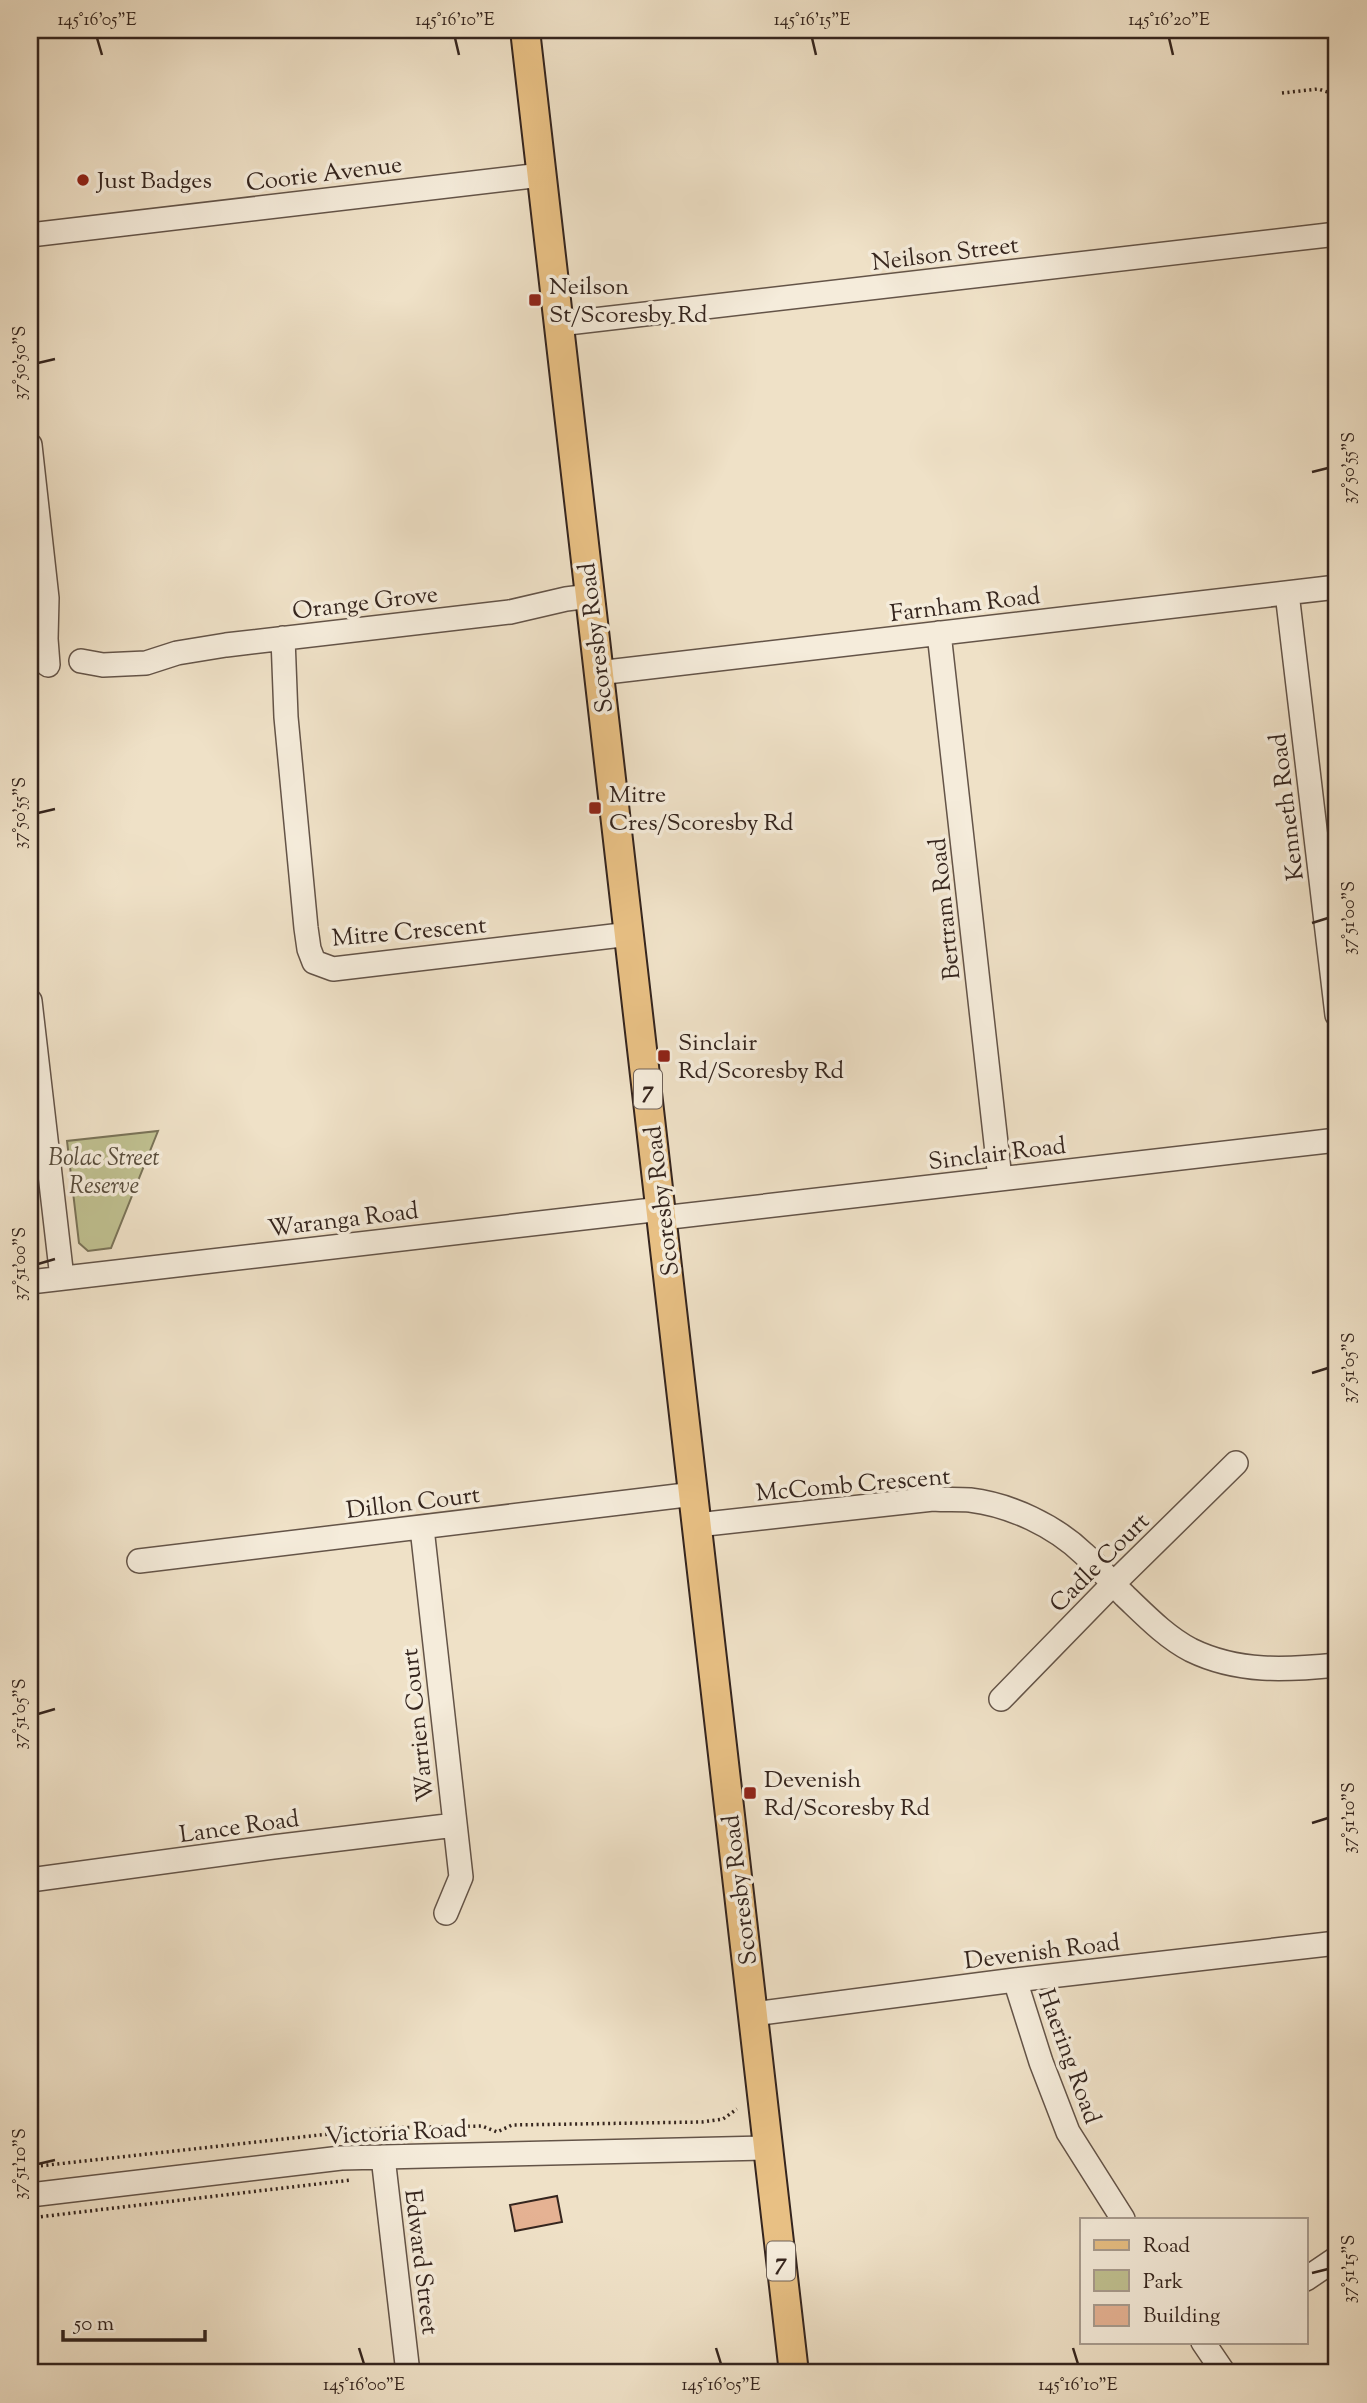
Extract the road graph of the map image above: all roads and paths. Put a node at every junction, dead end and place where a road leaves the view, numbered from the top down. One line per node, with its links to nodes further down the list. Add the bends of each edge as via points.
1 (524, 30): 4 (main road, Scoresby Road / 7)
2 (1282, 93): 3 (path, via 1318,89)
3 (1337, 95)
4 (541, 175): 5 (street, Coorie Avenue); 7 (main road, Scoresby Road / 7)
5 (30, 234)
6 (1337, 234): 7 (street, Neilson Street)
7 (559, 324): 11 (main road, Scoresby Road / 7)
8 (30, 445): 14 (street, via 47,598 57,638)
9 (1337, 587): 10 (street, Farnham Road)
10 (1287, 593): 12 (street, Farnham Road); 18 (street, Kenneth Road)
11 (591, 603): 13 (street, Orange Grove); 15 (main road, Scoresby Road / 7)
12 (939, 634): 15 (street, Farnham Road); 20 (street, Bertram Road)
13 (277, 639): 14 (street, Orange Grove, via 177,653 146,663); 16 (street, Mitre Crescent, via 306,928 314,962 333,969)
14 (55, 664)
15 (598, 673): 16 (main road, Scoresby Road / 7)
16 (630, 934): 21 (main road, Scoresby Road / 7)
17 (30, 1001): 22 (street)
18 (1337, 1015)
19 (1337, 1140): 20 (street, Sinclair Road)
20 (1000, 1179): 21 (street, Sinclair Road)
21 (662, 1213): 22 (street, Waranga Road); 25 (main road, Scoresby Road / 7)
22 (62, 1278): 23 (street, Waranga Road)
23 (30, 1282)
24 (1237, 1463): 29 (street, Cadle Court)
25 (694, 1494): 26 (main road, Scoresby Road / 7); 27 (street, Dillon Court)
26 (697, 1525): 29 (street, McComb Crescent, via 933,1499 971,1500 1007,1509 1055,1532); 37 (main road, Scoresby Road / 7)
27 (422, 1528): 28 (street, Dillon Court); 32 (street, Warrien Court)
28 (139, 1561)
29 (1113, 1584): 30 (street, McComb Crescent, via 1191,1650 1252,1668); 31 (street, Cadle Court)
30 (1337, 1665)
31 (1001, 1699)
32 (455, 1825): 33 (street, Lance Road); 34 (street, Warrien Court, via 461,1877)
33 (30, 1881)
34 (446, 1913)
35 (1337, 1944): 36 (street, Devenish Road)
36 (1015, 1980): 37 (street, Devenish Road); 43 (street, Haering Road, via 1068,2132)
37 (753, 2014): 38 (main road, Scoresby Road / 7)
38 (767, 2148): 39 (street, Victoria Road); 48 (main road, Scoresby Road / 7)
39 (383, 2157): 41 (street, Victoria Road, via 341,2158); 47 (street, Edward Street)
40 (353, 2180): 42 (path)
41 (30, 2195)
42 (30, 2218)
43 (1122, 2218)
44 (1337, 2258): 45 (street)
45 (1308, 2277)
46 (1207, 2344): 49 (street)
47 (408, 2373)
48 (794, 2373)
49 (1224, 2373)

